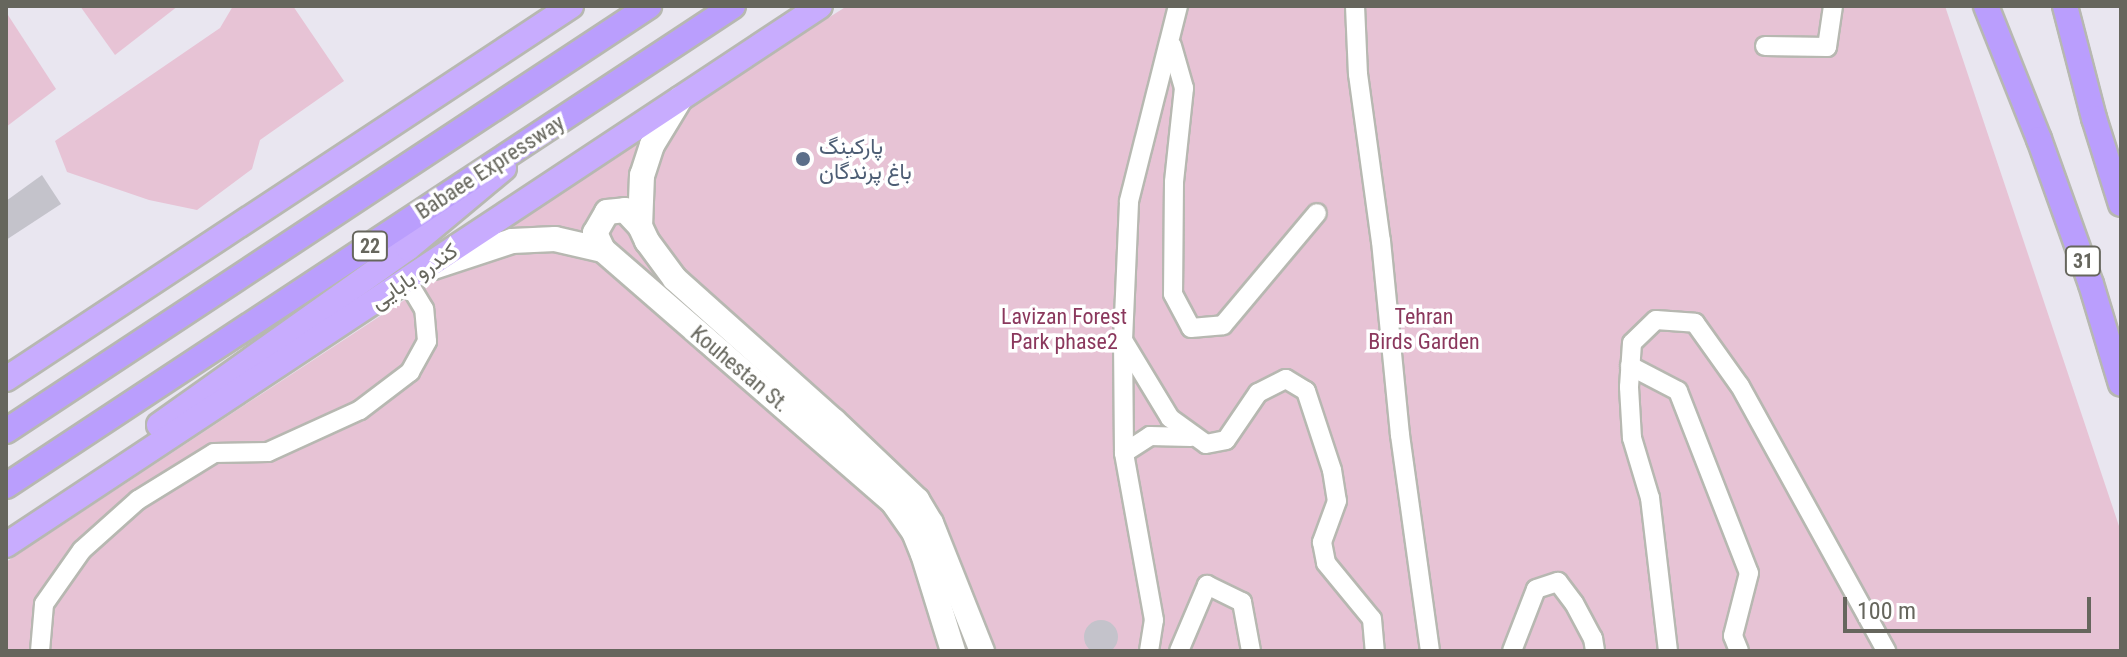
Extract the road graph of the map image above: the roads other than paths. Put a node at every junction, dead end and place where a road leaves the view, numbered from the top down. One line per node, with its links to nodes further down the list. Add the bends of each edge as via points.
1 (571, 6): 25 (main road)
2 (649, 6): 27 (highway, Babaee Expressway / 22)
3 (733, 6): 15 (highway, Babaee Expressway / 22)
4 (820, 6): 14 (main road, کندرو بابایی)
5 (1178, 6): 12 (street)
6 (1355, 6): 39 (street, via 1358,74)
7 (1833, 6): 13 (street, via 1827,47)
8 (1986, 6): 17 (highway, 31)
9 (2000, 6): 17 (highway)
10 (2051, 6): 16 (highway)
11 (2065, 6): 16 (highway)
12 (1171, 44): 19 (street, via 1184,88 1174,182 1173,294 1191,328 1223,325); 23 (street, via 1129,201)
13 (1765, 46)
14 (680, 99): 20 (main road, via 646,158); 22 (main road, کندرو بابایی)
15 (564, 118): 30 (highway, Babaee Expressway / 22); 31 (main road, via 408,248 64,493)
16 (2094, 118): 18 (highway)
17 (2039, 139): 26 (highway, 31)
18 (2121, 204)
19 (1317, 213)
20 (640, 226): 21 (main road, via 625,210 607,212 595,233); 34 (main road, Kouhestan St., via 675,279 917,500)
21 (603, 250): 22 (main road, Kouhestan St., via 555,239 512,241); 33 (main road, Kouhestan St., via 893,502 923,554)
22 (416, 275): 31 (main road, کندرو بابایی); 32 (street, via 427,341 410,372 360,410 268,452 214,453 138,500 82,550 44,604)
23 (1123, 340): 28 (street, via 1170,418); 29 (street)
24 (1630, 366): 42 (street, via 1632,438 1650,498); 43 (street, via 1678,391 1749,573 1733,636); 44 (street, via 1632,343 1656,320 1695,323 1740,386)
25 (6, 379)
26 (2121, 384)
27 (6, 431)
28 (1191, 437): 29 (street, via 1150,436); 38 (street, via 1206,444 1226,440 1258,393 1286,379 1306,391 1337,501 1322,542 1326,563 1372,619)
29 (1124, 453): 35 (street, via 1154,620)
30 (6, 486)
31 (6, 542)
32 (40, 651)
33 (953, 651)
34 (982, 651)
35 (1149, 651)
36 (1179, 651): 37 (street, via 1207,585 1242,602)
37 (1251, 651)
38 (1375, 651)
39 (1430, 651)
40 (1512, 651): 41 (street, via 1536,589 1558,582)
41 (1595, 651)
42 (1668, 651)
43 (1739, 651)
44 (1886, 651)

